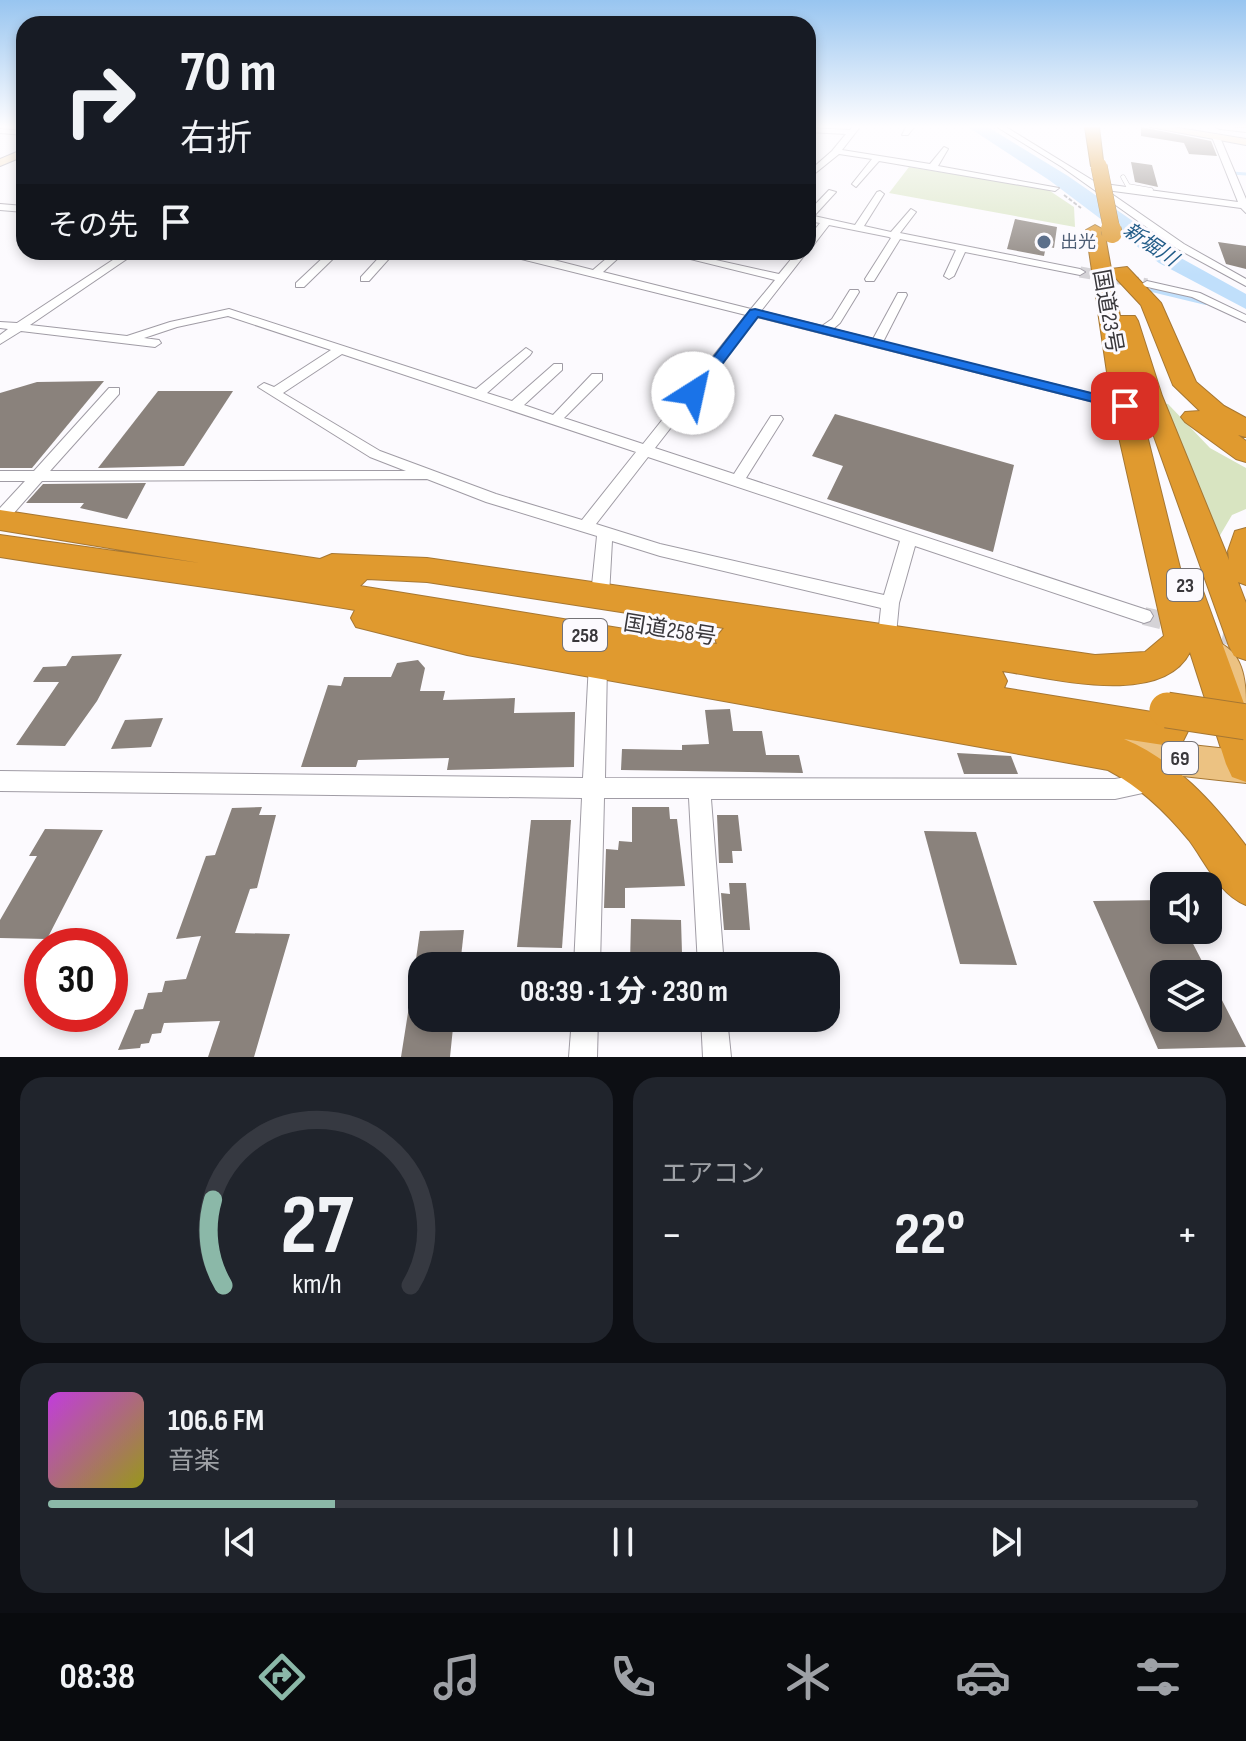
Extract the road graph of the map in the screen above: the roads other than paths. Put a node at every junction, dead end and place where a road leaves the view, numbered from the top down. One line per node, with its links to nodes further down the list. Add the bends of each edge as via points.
1 (862, 176): 7 (street)
2 (983, 176): 9 (street)
3 (1078, 176): 8 (street)
4 (1094, 176): 19 (highway, 国道23号 / 23, bridge)
5 (1232, 176): 13 (street)
6 (1123, 177): 12 (lane, via 1128,186)
7 (856, 184)
8 (1092, 185): 12 (street); 37 (street, via 1180,246)
9 (1055, 188)
10 (832, 192): 14 (street)
11 (880, 194): 18 (street)
12 (1158, 194): 13 (street)
13 (1245, 207)
14 (816, 209)
15 (911, 212): 21 (street)
16 (816, 220): 17 (street)
17 (826, 222): 18 (street); 20 (street)
18 (858, 228): 21 (street)
19 (1104, 232): 30 (highway, 国道23号 / 23); 57 (highway, 国道23号 / 23)
20 (816, 235)
21 (895, 236): 22 (street); 36 (street)
22 (962, 249): 31 (street); 33 (street)
23 (120, 260): 45 (street)
24 (327, 260): 38 (street)
25 (383, 260): 35 (street)
26 (537, 260): 32 (street)
27 (610, 260): 32 (street)
28 (702, 260): 34 (street)
29 (796, 260): 34 (street)
30 (1120, 271): 39 (highway, 国道23号 / 23); 61 (highway, via 1151,303 1185,385)
31 (1080, 272)
32 (595, 273): 42 (street)
33 (949, 276)
34 (781, 278): 42 (street)
35 (365, 279)
36 (870, 279)
37 (1246, 283)
38 (300, 285)
39 (1136, 291): 43 (street, via 1196,295); 64 (highway, via 1139,317 1172,390 1203,426); 83 (highway, 国道23号 / 23, via 1125,314 1150,396)
40 (854, 292): 46 (street)
41 (902, 295): 50 (street)
42 (755, 312): 46 (street); 63 (street)
43 (1241, 312)
44 (0, 325): 45 (street)
45 (20, 327): 47 (street); 48 (street)
46 (823, 331): 50 (street)
47 (0, 340)
48 (127, 340): 49 (street); 51 (street, via 229,312)
49 (155, 343)
50 (876, 344): 57 (street)
51 (341, 349): 56 (street); 65 (street, via 269,390 375,454)
52 (526, 352): 56 (street)
53 (558, 367): 58 (street)
54 (597, 377): 60 (street)
55 (114, 391): 67 (street)
56 (477, 395): 58 (street)
57 (1125, 406): 62 (highway, 国道23号 / 23)
58 (514, 407): 60 (street)
59 (776, 419): 68 (street)
60 (554, 421): 63 (street)
61 (1246, 429)
62 (1135, 447): 81 (highway, 国道23号 / 23); 82 (highway, 258, via 1181,636 1166,658 1153,667 1095,670)
63 (646, 451): 68 (street); 70 (street)
64 (1246, 453)
65 (425, 475): 67 (street); 70 (street)
66 (0, 476): 67 (street)
67 (38, 476): 69 (street)
68 (737, 481): 72 (street)
69 (0, 519): 75 (highway, 国道258号 / 258)
70 (585, 527): 71 (street)
71 (605, 533): 78 (street); 79 (street)
72 (909, 537): 79 (street); 80 (street)
73 (1246, 539): 76 (highway)
74 (0, 546): 77 (highway, 国道258号 / 258)
75 (278, 563): 78 (highway, 258, via 427,570); 86 (highway, 国道258号 / 258)
76 (1246, 573)
77 (187, 575): 84 (highway, 258, via 467,641); 86 (highway, 国道258号 / 258, via 220,575 859,682)
78 (600, 595): 82 (highway, 258)
79 (890, 603): 82 (street)
80 (1144, 616)
81 (1205, 641): 85 (main road); 90 (highway, 国道23号 / 23)
82 (886, 643)
83 (1246, 646)
84 (598, 663): 89 (highway, 258, via 889,704); 93 (street)
85 (1246, 691)
86 (1168, 720): 87 (highway, 国道258号 / 258, bridge); 88 (highway, 国道258号 / 258)
87 (1246, 722)
88 (1246, 741)
89 (1114, 753): 90 (main road, 69); 92 (highway, 258)
90 (1246, 765)
91 (0, 781): 93 (street)
92 (1159, 781): 94 (street, via 1115,789); 95 (highway, 258, via 1200,818)
93 (593, 788): 94 (street); 96 (street)
94 (699, 789): 97 (street)
95 (1246, 883)
96 (587, 952)
97 (710, 952)
98 (584, 1032): 100 (street)
99 (715, 1032): 101 (street)
100 (583, 1057)
101 (717, 1057)

